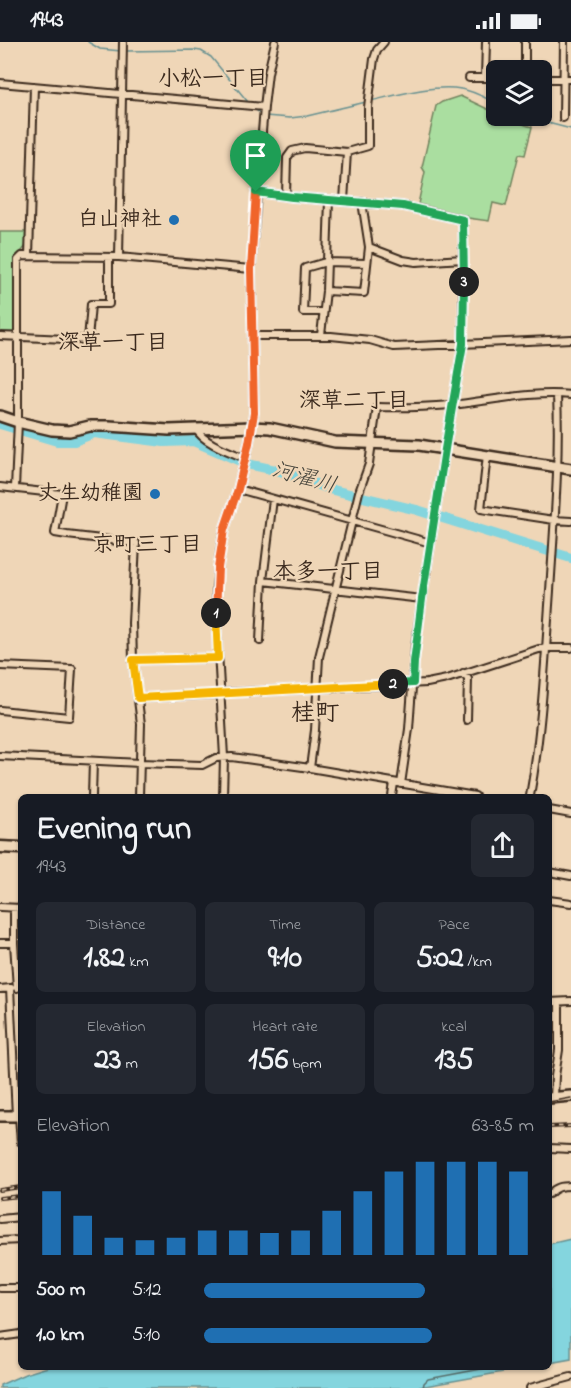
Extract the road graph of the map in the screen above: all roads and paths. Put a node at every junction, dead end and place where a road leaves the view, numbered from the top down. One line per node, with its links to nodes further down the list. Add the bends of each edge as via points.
1 (123, 42): 13 (street)
2 (275, 42): 14 (street)
3 (384, 42): 16 (street, via 374,59 368,146)
4 (486, 42): 9 (street)
5 (525, 42): 7 (street)
6 (564, 42): 10 (street)
7 (525, 60)
8 (469, 78): 9 (street)
9 (485, 78)
10 (567, 79): 15 (street)
11 (0, 83): 12 (street)
12 (34, 86): 13 (street); 23 (street)
13 (122, 94): 14 (street); 25 (street)
14 (264, 107): 17 (street)
15 (563, 118)
16 (346, 152): 18 (street, via 305,148 292,151 287,158); 20 (street)
17 (256, 192): 18 (street); 29 (street)
18 (286, 196): 19 (street)
19 (329, 200): 20 (street); 27 (street)
20 (344, 201): 21 (street)
21 (362, 202): 22 (street); 26 (street, via 403,206 463,220)
22 (369, 247): 26 (street, via 416,262); 28 (street)
23 (29, 256): 24 (street); 34 (street, via 18,260)
24 (109, 257): 25 (street); 34 (street, via 109,304 91,304 88,340)
25 (119, 257): 29 (street)
26 (463, 259): 37 (street)
27 (326, 262): 28 (street); 30 (street); 31 (street, via 305,268 303,312)
28 (367, 263): 30 (street, via 364,293)
29 (251, 269): 35 (street)
30 (326, 291): 31 (street)
31 (324, 312): 32 (street)
32 (321, 335): 35 (street); 37 (street, via 370,340 394,347)
33 (0, 336): 34 (street)
34 (18, 336): 42 (street)
35 (252, 336): 43 (street)
36 (571, 339): 37 (street)
37 (463, 344): 40 (street)
38 (556, 395): 39 (street); 40 (street, via 509,396); 49 (street)
39 (571, 395)
40 (453, 405): 45 (street, via 377,407); 46 (street)
41 (0, 416): 42 (street)
42 (18, 422): 44 (street, via 69,430 90,426); 52 (street)
43 (252, 427): 44 (street); 45 (street, via 335,442); 48 (street)
44 (196, 429): 48 (street, via 200,436)
45 (372, 443): 46 (street); 56 (street)
46 (445, 449): 47 (street); 58 (street)
47 (487, 455): 49 (street); 55 (street, via 481,509)
48 (245, 458): 53 (street)
49 (556, 467): 50 (street); 55 (street)
50 (571, 469)
51 (0, 487): 52 (street)
52 (15, 488): 66 (street, via 62,494 55,533 136,543)
53 (238, 489): 54 (street); 65 (street, via 220,552 216,601)
54 (273, 499): 56 (street); 59 (street)
55 (554, 520): 57 (street); 63 (street)
56 (352, 521): 58 (street); 60 (street)
57 (571, 521)
58 (431, 543): 61 (street)
59 (263, 581): 60 (street); 62 (street)
60 (336, 590): 61 (street); 70 (street, via 319,657)
61 (422, 599): 69 (street)
62 (260, 641)
63 (546, 648): 64 (street); 68 (street); 86 (street)
64 (571, 648)
65 (218, 658): 66 (street); 71 (street)
66 (133, 660): 72 (street)
67 (0, 666): 73 (street, via 72,669 69,717)
68 (463, 673): 69 (street); 74 (street, via 468,678)
69 (413, 683): 70 (street); 80 (street)
70 (318, 688): 71 (street); 79 (street)
71 (221, 694): 72 (street); 76 (street)
72 (138, 698): 78 (street)
73 (0, 710)
74 (467, 720)
75 (0, 756): 77 (street)
76 (224, 757): 78 (street, via 202,765); 79 (street); 83 (street)
77 (93, 761): 78 (street); 81 (street)
78 (140, 763): 82 (street)
79 (310, 768): 80 (street)
80 (398, 784): 84 (street); 85 (street)
81 (92, 794)
82 (139, 794)
83 (223, 794)
84 (393, 794)
85 (458, 794)
86 (530, 794)
87 (552, 811): 88 (street)
88 (571, 814)
89 (0, 847): 90 (main road)
90 (18, 848)
91 (552, 873): 92 (street)
92 (571, 876)
93 (552, 900): 94 (street)
94 (571, 903)
95 (0, 907): 96 (street)
96 (18, 908): 97 (street)
97 (14, 942): 98 (street); 99 (street)
98 (0, 943)
99 (16, 988): 100 (street); 104 (street)
100 (0, 989)
101 (571, 1001): 103 (street)
102 (552, 1002): 103 (street)
103 (558, 1002): 105 (street, via 559,1050)
104 (18, 1073)
105 (552, 1075)
106 (571, 1096): 107 (street)
107 (552, 1097)
108 (0, 1116): 109 (street)
109 (18, 1116)
110 (552, 1148): 111 (street)
111 (571, 1149)
112 (571, 1186): 113 (street)
113 (552, 1191)
114 (18, 1217): 115 (street)
115 (0, 1220)
116 (18, 1240): 117 (street)
117 (0, 1241)
118 (0, 1288): 119 (street)
119 (18, 1288)
120 (18, 1334): 121 (street)
121 (0, 1337)
122 (571, 1377): 123 (street)
123 (530, 1388)

